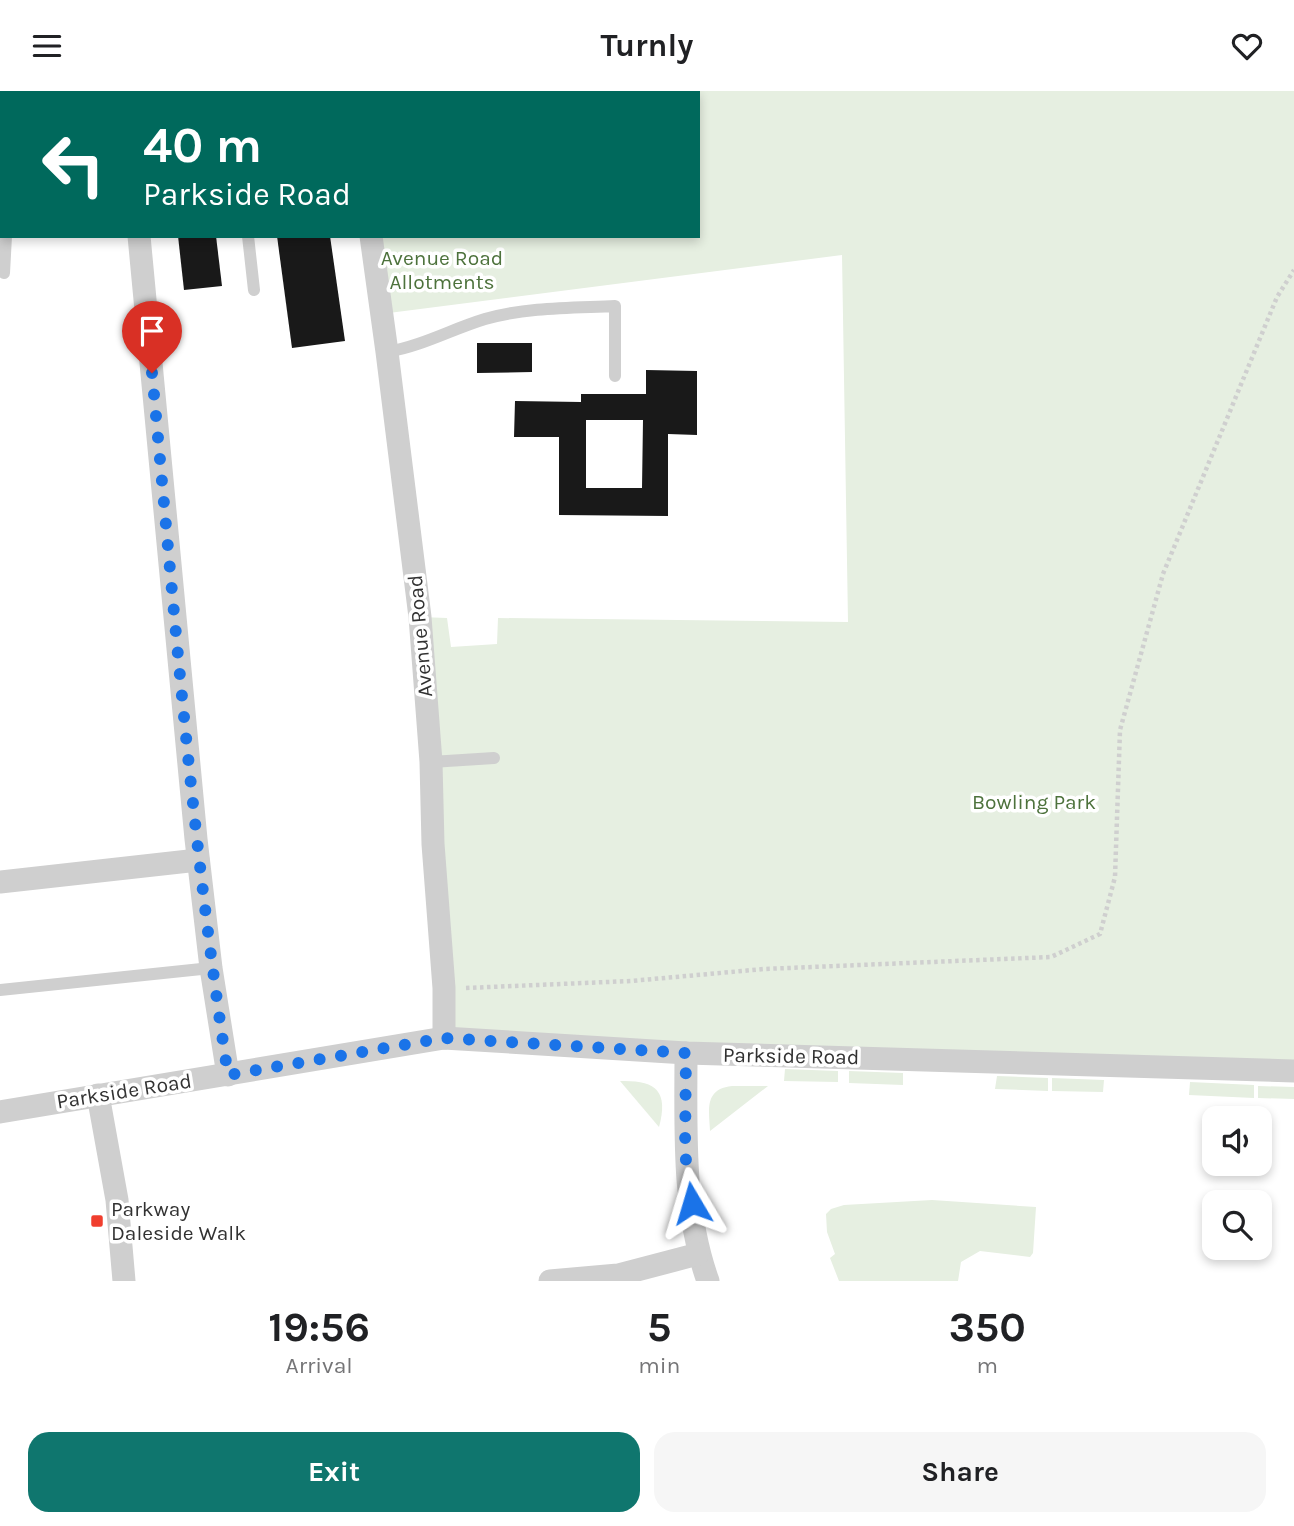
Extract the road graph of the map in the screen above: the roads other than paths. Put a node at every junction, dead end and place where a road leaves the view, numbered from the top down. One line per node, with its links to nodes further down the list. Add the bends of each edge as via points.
1 (6, 238): 5 (lane)
2 (139, 238): 11 (street)
3 (248, 238): 6 (lane)
4 (371, 238): 7 (street, Avenue Road)
5 (4, 273)
6 (254, 289)
7 (387, 352): 8 (lane, via 422,344 485,319 531,310 615,306); 10 (street, Avenue Road, via 420,617)
8 (615, 376)
9 (494, 758): 10 (lane)
10 (431, 762): 15 (street, Avenue Road)
11 (198, 860): 12 (street); 13 (street)
12 (0, 882)
13 (211, 968): 14 (lane); 18 (street)
14 (0, 990)
15 (444, 1038): 16 (street, Parkside Road); 18 (street, Parkside Road)
16 (686, 1053): 17 (street, Parkside Road); 21 (street, via 685,1153)
17 (1294, 1071)
18 (228, 1075): 19 (street, Parkside Road)
19 (98, 1095): 20 (street, Parkside Road); 22 (street, via 117,1200)
20 (0, 1112)
21 (698, 1254): 23 (street, via 618,1275); 24 (street)
22 (124, 1281)
23 (550, 1281)
24 (708, 1281)

